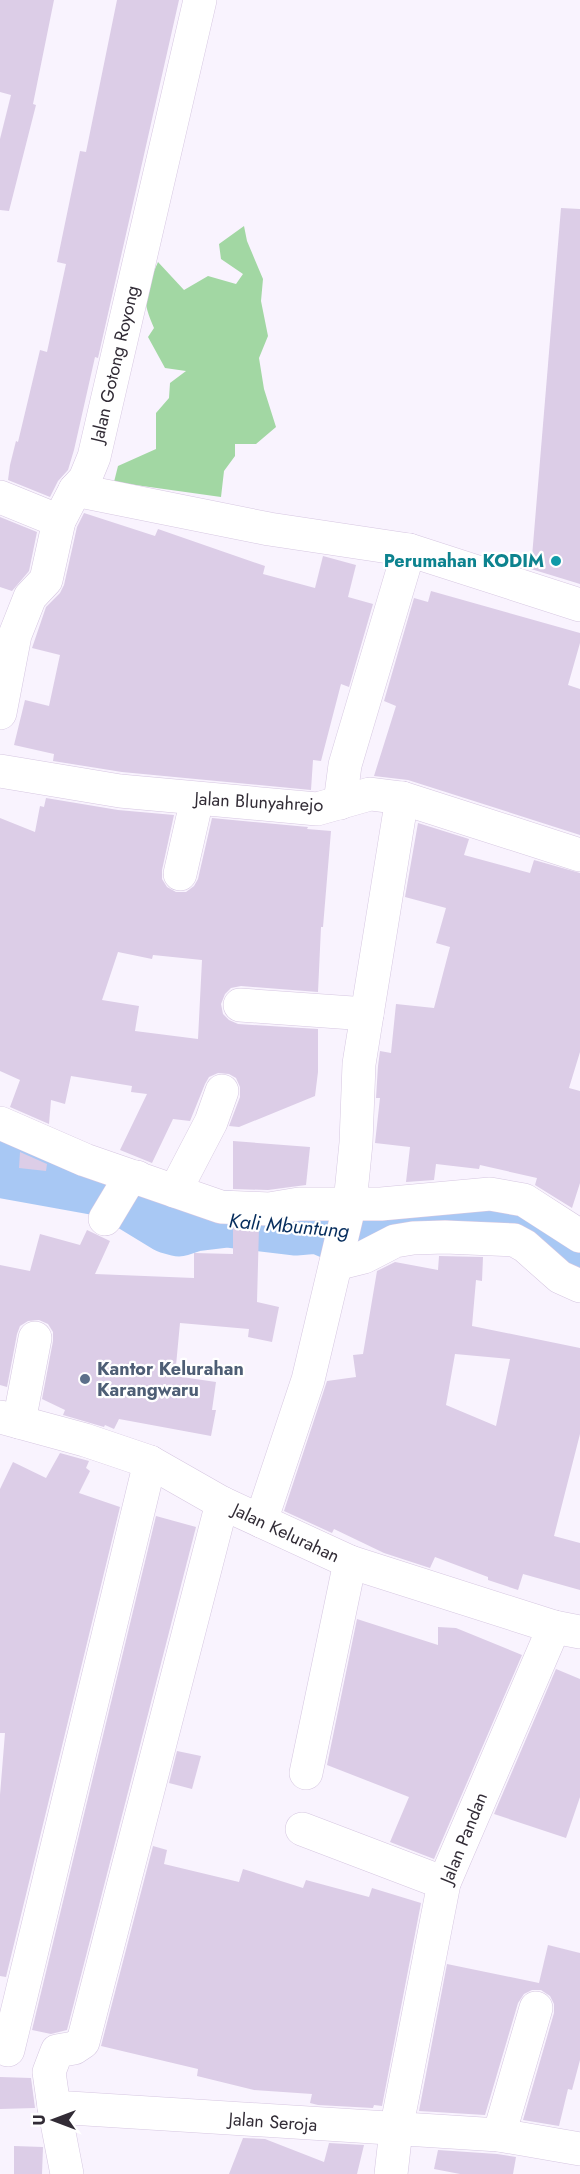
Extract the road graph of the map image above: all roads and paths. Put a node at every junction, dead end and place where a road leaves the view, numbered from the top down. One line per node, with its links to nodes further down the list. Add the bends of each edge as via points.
1 (200, 0): 2 (street, Jalan Gotong Royong, via 94,457 86,479)
2 (75, 490): 4 (street, Jalan Gotong Royong); 5 (street, via 269,529)
3 (0, 497): 4 (street)
4 (59, 521): 7 (street, Jalan Gotong Royong, via 46,580 30,597 15,635)
5 (409, 550): 6 (street); 11 (street, via 345,765)
6 (580, 605)
7 (0, 713)
8 (0, 771): 10 (street, Jalan Blunyahrejo)
9 (402, 798): 11 (street, Jalan Blunyahrejo, via 370,794); 12 (street, Jalan Blunyahrejo); 15 (street)
10 (197, 799): 11 (street, Jalan Blunyahrejo, via 317,809); 13 (street)
11 (340, 803)
12 (580, 855)
13 (180, 874)
14 (240, 1005): 15 (street)
15 (367, 1014): 19 (street, via 359,1064)
16 (222, 1091): 18 (street, via 211,1122)
17 (0, 1123): 18 (street, via 86,1160 120,1196)
18 (175, 1191): 19 (street, via 221,1207 269,1209)
19 (350, 1203): 20 (street, via 507,1196 524,1200); 21 (street)
20 (580, 1236)
21 (337, 1261): 22 (street, via 364,1257 413,1238 514,1240 560,1277); 27 (street, via 308,1380)
22 (580, 1286)
23 (34, 1338): 24 (street)
24 (9, 1420): 25 (street, Jalan Kelurahan)
25 (150, 1462): 26 (street, Jalan Kelurahan); 34 (street)
26 (222, 1503): 27 (street, Jalan Kelurahan); 35 (street, via 83,2042 57,2051)
27 (261, 1521): 28 (street, Jalan Kelurahan)
28 (350, 1562): 29 (street, Jalan Kelurahan); 30 (street)
29 (567, 1630): 32 (street, Jalan Pandan)
30 (306, 1773)
31 (303, 1830): 32 (street)
32 (444, 1883): 37 (street, Jalan Pandan)
33 (536, 2008): 38 (street)
34 (4, 2049): 35 (street)
35 (49, 2072): 36 (street)
36 (54, 2107): 37 (street, Jalan Seroja); 40 (street)
37 (396, 2130): 38 (street, Jalan Seroja); 41 (street, Jalan Pandan)
38 (499, 2135): 39 (street, Jalan Seroja)
39 (580, 2149)
40 (68, 2174)
41 (391, 2174)

